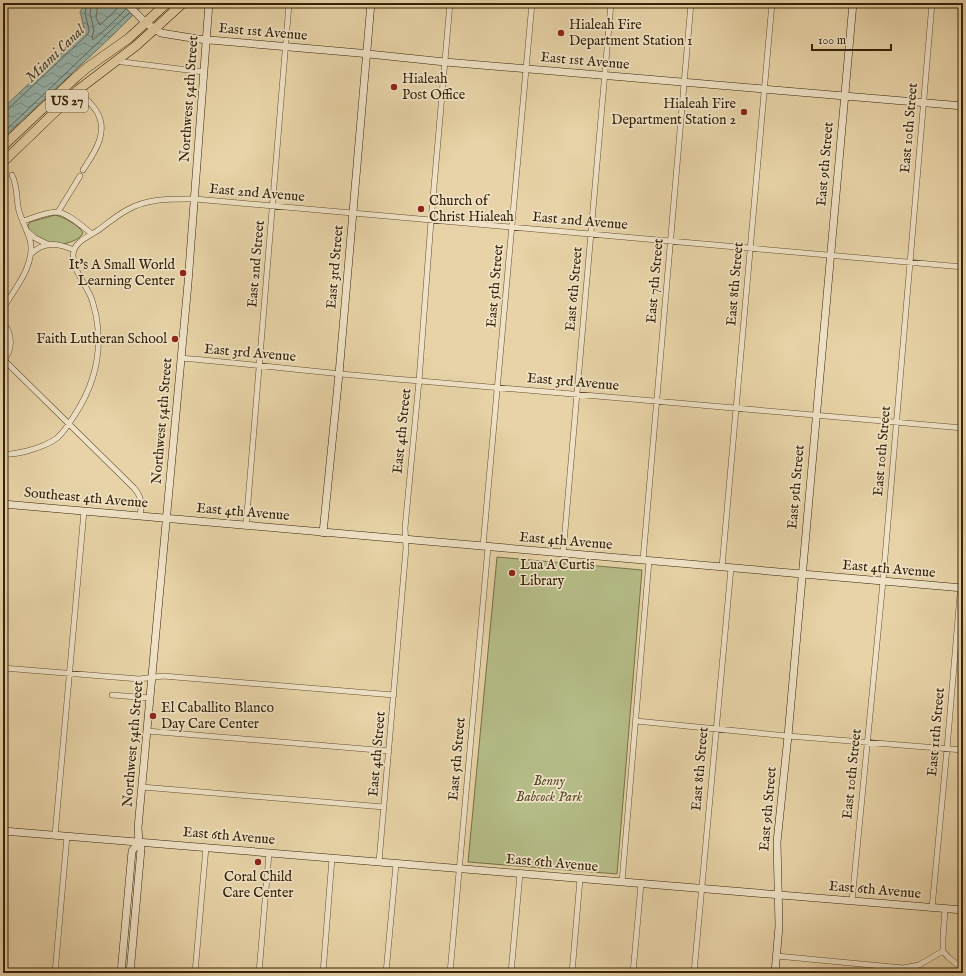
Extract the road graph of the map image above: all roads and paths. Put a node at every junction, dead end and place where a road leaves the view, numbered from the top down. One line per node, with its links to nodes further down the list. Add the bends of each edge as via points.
1 (126, 3): 14 (main road, East 1st Avenue)
2 (166, 3): 14 (highway, US 27)
3 (182, 3): 15 (highway, US 27)
4 (209, 3): 16 (main road, Northwest 54th Street)
5 (371, 3): 18 (main road, East 3rd Street)
6 (450, 3): 20 (street, East 4th Street)
7 (532, 3): 21 (street, East 5th Street)
8 (611, 3): 23 (street, East 6th Street)
9 (691, 3): 24 (street, East 7th Street)
10 (772, 3): 26 (street, East 8th Street)
11 (853, 3): 27 (main road, East 9th Street)
12 (932, 3): 28 (street, East 10th Street)
13 (289, 4): 17 (street, East 2nd Street)
14 (146, 23): 15 (main road, East 1st Avenue); 30 (highway, US 27, via 82,72)
15 (155, 29): 16 (main road, East 1st Avenue, via 166,34); 19 (highway, US 27)
16 (206, 40): 17 (main road, East 1st Avenue); 22 (main road, Northwest 54th Street)
17 (286, 47): 18 (main road, East 1st Avenue); 36 (street, East 2nd Street)
18 (367, 54): 20 (main road, East 1st Avenue); 38 (main road, East 3rd Street)
19 (115, 61): 22 (street); 25 (highway, US 27)
20 (445, 62): 21 (main road, East 1st Avenue); 40 (street, East 4th Street)
21 (526, 69): 23 (main road, East 1st Avenue); 41 (street, East 5th Street)
22 (204, 72): 35 (main road, Northwest 54th Street)
23 (605, 75): 24 (main road, East 1st Avenue); 44 (street, East 6th Street)
24 (685, 82): 26 (main road, East 1st Avenue); 45 (street, East 7th Street)
25 (78, 90): 31 (highway, US 27); 32 (street, via 99,117 100,127 98,146)
26 (764, 90): 27 (main road, East 1st Avenue); 47 (street, East 8th Street)
27 (844, 96): 28 (main road, East 1st Avenue); 50 (main road, East 9th Street)
28 (924, 103): 29 (main road, East 1st Avenue); 51 (street, East 10th Street)
29 (963, 106)
30 (3, 146)
31 (3, 162)
32 (83, 170)
33 (12, 175): 39 (street)
34 (80, 176): 37 (street)
35 (195, 199): 36 (street, East 2nd Avenue); 43 (street, East 2nd Avenue, via 161,199 143,203); 55 (main road, Northwest 54th Street)
36 (273, 207): 38 (street, East 2nd Avenue); 57 (street, East 2nd Street)
37 (58, 212): 39 (street); 43 (street, via 67,215)
38 (352, 214): 40 (street, East 2nd Avenue); 58 (main road, East 3rd Street)
39 (23, 221): 42 (street)
40 (431, 221): 41 (street, East 2nd Avenue); 59 (street, East 4th Street)
41 (512, 227): 44 (street, East 2nd Avenue); 60 (street, East 5th Street)
42 (26, 230): 46 (street); 49 (street)
43 (92, 234): 48 (street, East 2nd Avenue)
44 (591, 234): 45 (street, East 2nd Avenue); 61 (street, East 6th Street)
45 (671, 242): 47 (street, East 2nd Avenue); 62 (street, East 7th Street)
46 (49, 245): 48 (street, via 65,246); 49 (street, via 40,246)
47 (751, 249): 50 (street, East 2nd Avenue); 63 (street, East 8th Street)
48 (74, 250): 66 (street, via 75,265 93,303 98,341 91,385)
49 (31, 254): 53 (street, via 23,275)
50 (830, 256): 51 (street, East 2nd Avenue); 64 (main road, East 9th Street)
51 (909, 263): 52 (street, East 2nd Avenue); 65 (street, East 10th Street)
52 (963, 267)
53 (3, 308)
54 (3, 323): 56 (street, via 8,328 11,339 9,351)
55 (181, 358): 57 (street, East 3rd Avenue); 73 (main road, Northwest 54th Street)
56 (3, 360): 66 (street)
57 (259, 365): 58 (street, East 3rd Avenue); 74 (street, East 2nd Street)
58 (339, 374): 59 (street, East 3rd Avenue); 75 (main road, East 3rd Street)
59 (419, 381): 60 (street, East 3rd Avenue); 76 (street, East 4th Street)
60 (497, 388): 61 (street, East 3rd Avenue); 77 (street, East 5th Street)
61 (577, 394): 62 (street, East 3rd Avenue); 78 (street, East 6th Street)
62 (657, 400): 63 (street, East 3rd Avenue); 80 (street, East 7th Street)
63 (736, 407): 64 (street, East 3rd Avenue); 81 (street, East 8th Street)
64 (816, 415): 65 (street, East 3rd Avenue); 83 (main road, East 9th Street)
65 (896, 422): 67 (street, East 3rd Avenue); 84 (street, East 10th Street)
66 (69, 424): 68 (street, via 46,445 20,453); 71 (street, via 137,490 142,500)
67 (963, 428)
68 (3, 454)
69 (4, 504): 70 (main road, Southeast 4th Avenue); 72 (street)
70 (84, 511): 71 (main road, Southeast 4th Avenue); 87 (street)
71 (140, 516): 73 (main road, Southeast 4th Avenue)
72 (3, 518)
73 (167, 518): 74 (main road, East 4th Avenue); 88 (main road, Northwest 54th Street)
74 (246, 526): 75 (main road, East 4th Avenue)
75 (323, 532): 76 (main road, East 4th Avenue)
76 (405, 540): 77 (main road, East 4th Avenue); 90 (street, East 4th Street)
77 (486, 547): 78 (main road, East 4th Avenue); 112 (street, East 5th Street)
78 (563, 554): 80 (main road, East 4th Avenue)
79 (963, 559): 85 (street, East 11th Street)
80 (646, 561): 81 (main road, East 4th Avenue); 92 (street, East 7th Street)
81 (722, 567): 82 (main road, East 4th Avenue)
82 (731, 568): 83 (main road, East 4th Avenue); 93 (street, East 8th Street)
83 (801, 574): 84 (main road, East 4th Avenue); 95 (main road, East 9th Street)
84 (883, 581): 85 (main road, East 4th Avenue); 96 (street, East 10th Street)
85 (962, 588): 97 (street, East 11th Street)
86 (3, 668): 87 (street)
87 (70, 673): 88 (street, via 139,679); 103 (street)
88 (152, 677): 90 (street); 91 (main road, Northwest 54th Street)
89 (112, 695): 91 (street)
90 (394, 695): 99 (street, East 4th Street)
91 (150, 698): 94 (main road, Northwest 54th Street)
92 (636, 721): 93 (street); 115 (street, East 7th Street)
93 (716, 729): 95 (street); 117 (street, East 8th Street)
94 (147, 731): 99 (street); 100 (main road, Northwest 54th Street)
95 (788, 736): 96 (street); 118 (main road, East 9th Street, via 776,856)
96 (867, 742): 97 (street); 119 (street, East 10th Street)
97 (947, 749): 98 (street); 120 (street, East 11th Street)
98 (963, 750)
99 (389, 751): 101 (street, East 4th Street)
100 (142, 787): 101 (street); 106 (main road, Northwest 54th Street)
101 (384, 807): 110 (street, East 4th Street)
102 (3, 831): 103 (main road, East 6th Avenue); 104 (street)
103 (55, 835): 105 (main road, East 6th Avenue)
104 (3, 836)
105 (67, 836): 106 (main road, East 6th Avenue); 128 (street)
106 (138, 842): 107 (main road, East 6th Avenue); 123 (main road, Northwest 54th Street, via 132,851); 131 (main road, Northwest 54th Street, via 141,849)
107 (206, 847): 108 (main road, East 6th Avenue); 132 (street)
108 (269, 853): 109 (main road, East 6th Avenue); 133 (street)
109 (332, 858): 110 (main road, East 6th Avenue); 134 (street)
110 (379, 862): 111 (main road, East 6th Avenue)
111 (396, 864): 112 (main road, East 6th Avenue); 135 (street)
112 (460, 869): 113 (main road, East 6th Avenue); 136 (street, East 5th Street)
113 (520, 874): 114 (main road, East 6th Avenue); 137 (street)
114 (580, 878): 115 (main road, East 6th Avenue); 138 (street)
115 (622, 882): 116 (main road, East 6th Avenue)
116 (641, 884): 117 (main road, East 6th Avenue); 139 (street)
117 (702, 889): 118 (main road, East 6th Avenue); 140 (street, East 8th Street)
118 (778, 894): 119 (main road, East 6th Avenue); 125 (main road, East 9th Street)
119 (852, 901): 120 (main road, East 6th Avenue)
120 (932, 908): 121 (main road, East 6th Avenue)
121 (945, 909): 122 (main road, East 6th Avenue); 124 (street)
122 (963, 910)
123 (124, 937): 129 (main road, Northwest 54th Street); 130 (main road)
124 (943, 951): 126 (street); 127 (street)
125 (777, 956): 127 (street); 141 (main road, East 9th Street)
126 (963, 969)
127 (910, 970)
128 (55, 973)
129 (121, 973)
130 (124, 973)
131 (130, 973)
132 (195, 973)
133 (259, 973)
134 (323, 973)
135 (386, 973)
136 (450, 973)
137 (511, 973)
138 (572, 973)
139 (633, 973)
140 (694, 973)
141 (775, 973)

